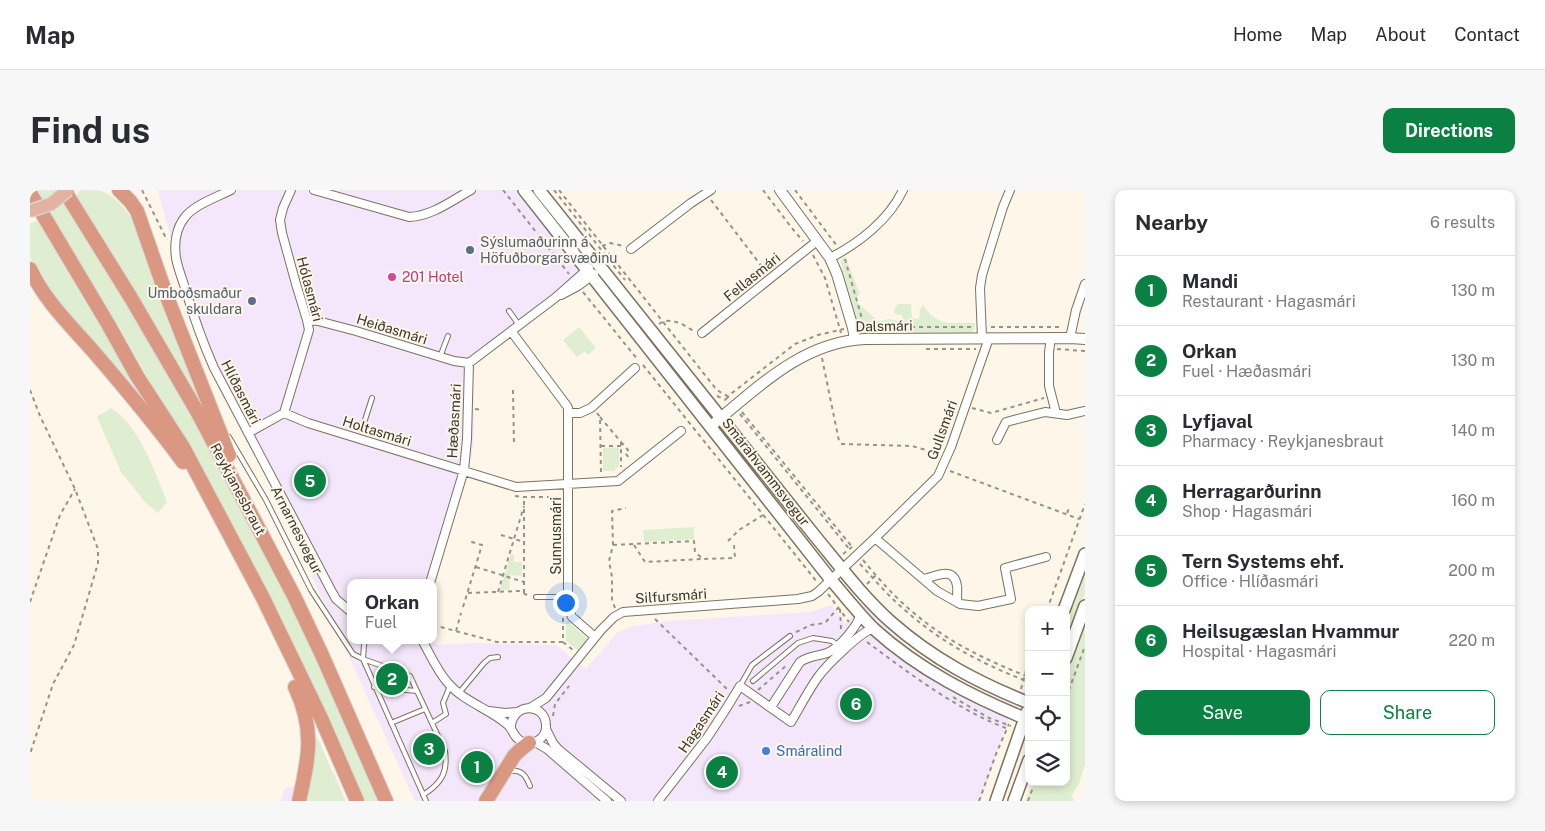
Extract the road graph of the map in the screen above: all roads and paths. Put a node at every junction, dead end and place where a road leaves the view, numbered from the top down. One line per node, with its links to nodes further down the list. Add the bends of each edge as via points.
1 (64, 190): 100 (highway, Reykjanesbraut, via 198,412)
2 (68, 190): 21 (main road, bridge, via 51,204)
3 (119, 190): 66 (highway, via 137,211)
4 (142, 190): 24 (path, via 165,236)
5 (231, 190): 24 (street, Hlíðasmári, via 188,214 179,226)
6 (291, 190): 37 (street, Hólasmári, via 280,220)
7 (314, 190): 8 (street, via 409,217 431,212)
8 (471, 190)
9 (503, 190): 19 (path)
10 (539, 190): 31 (main road, Smárahvammsvegur)
11 (559, 190): 25 (path)
12 (763, 190): 27 (path)
13 (903, 190): 29 (street, via 880,223)
14 (1010, 190): 42 (street, via 982,275)
15 (784, 191): 23 (street)
16 (708, 192): 28 (street); 33 (path)
17 (30, 193): 97 (highway, Reykjanesbraut, via 137,376 183,447)
18 (520, 194): 19 (path); 31 (main road, Smárahvammsvegur)
19 (512, 201): 22 (path)
20 (525, 209): 22 (path)
21 (30, 211)
22 (521, 213): 32 (path)
23 (817, 241): 27 (street, Fellasmári); 29 (street)
24 (176, 242): 80 (street, Hlíðasmári, via 176,258 199,332)
25 (603, 245): 26 (path); 28 (path, via 618,243); 38 (path)
26 (600, 248)
27 (808, 248): 33 (street, Fellasmári); 47 (path, via 825,278)
28 (631, 249)
29 (830, 258): 51 (street)
30 (30, 269): 97 (highway, via 41,288 117,378)
31 (594, 269): 40 (street, via 578,286 555,298); 76 (main road, Smárahvammsvegur); 78 (main road, Smárahvammsvegur)
32 (572, 278)
33 (771, 278): 45 (street, Fellasmári)
34 (1085, 284): 50 (street)
35 (581, 289): 102 (path)
36 (508, 310): 40 (lane)
37 (308, 320): 56 (street, Heiðasmári); 71 (street, Hólasmári, via 309,330)
38 (663, 321): 39 (path); 45 (path, via 676,322); 63 (path, via 716,389)
39 (659, 324)
40 (519, 325): 44 (street)
41 (858, 327): 42 (path)
42 (981, 327): 43 (path); 48 (street)
43 (1066, 327)
44 (511, 331): 57 (street); 72 (street, Sunnusmári, via 567,406)
45 (702, 333)
46 (448, 336): 56 (lane)
47 (842, 336)
48 (985, 338): 49 (street, Dalsmári); 51 (street, Dalsmári); 64 (street, Gullsmári)
49 (1051, 338): 50 (street, Dalsmári); 61 (street)
50 (1070, 338): 52 (street, Dalsmári)
51 (855, 339): 76 (street, Dalsmári, via 826,346 788,364)
52 (1085, 339)
53 (921, 349): 54 (path)
54 (978, 349)
55 (822, 356): 86 (path, via 842,444 912,446)
56 (440, 357): 57 (street, Heiðasmári)
57 (469, 363): 90 (street, Hæðasmári)
58 (635, 368): 65 (street)
59 (30, 390): 93 (path)
60 (513, 390): 83 (path)
61 (1051, 396): 64 (path, via 991,413); 73 (street)
62 (372, 398): 77 (lane)
63 (734, 401)
64 (965, 405): 86 (street, Gullsmári)
65 (592, 407): 72 (street); 75 (path)
66 (211, 408): 100 (highway); 173 (lane, Arnarnesvegur, via 266,500 311,590 353,654)
67 (475, 409): 69 (path)
68 (738, 409): 74 (path)
69 (482, 410)
70 (1085, 411): 73 (street, via 1067,415)
71 (284, 413): 80 (street); 90 (street, Holtasmári)
72 (568, 413): 92 (street, Sunnusmári)
73 (1056, 413): 81 (street, via 1045,412 1006,422)
74 (744, 416): 103 (path); 104 (path)
75 (600, 417): 82 (path); 84 (path)
76 (720, 418): 78 (street, Dalsmári); 124 (main road, Smárahvammsvegur)
77 (364, 423)
78 (711, 426): 135 (main road, Smárahvammsvegur)
79 (681, 431): 92 (street, Sunnusmári, via 646,455 618,481)
80 (248, 433): 154 (street, Hlíðasmári, via 336,599)
81 (998, 440)
82 (621, 442): 85 (path); 87 (path)
83 (514, 446)
84 (601, 446): 85 (path); 91 (path, via 601,474)
85 (621, 446): 88 (path)
86 (947, 456): 89 (street, Gullsmári)
87 (631, 460)
88 (621, 467)
89 (942, 468): 101 (path); 107 (street, Gullsmári, via 931,484)
90 (464, 470): 92 (street, Sunnusmári, via 516,487); 133 (street, Hæðasmári)
91 (608, 474)
92 (568, 484): 145 (street, Sunnusmári)
93 (75, 489): 147 (path, via 60,515); 203 (path, via 98,549 98,563 74,645 54,684)
94 (524, 497): 95 (path)
95 (524, 504): 109 (path); 111 (path)
96 (1085, 504): 105 (path)
97 (214, 505): 161 (highway, Reykjanesbraut)
98 (1070, 506): 101 (path)
99 (626, 508): 112 (path, via 612,511)
100 (250, 512): 211 (highway, Reykjanesbraut, via 294,596)
101 (1067, 514): 105 (path)
102 (763, 515): 110 (path); 137 (path)
103 (828, 517): 104 (path); 115 (path)
104 (824, 519): 116 (path)
105 (1079, 519): 149 (path)
106 (501, 535): 109 (path)
107 (875, 538): 124 (street, Gullsmári); 134 (street)
108 (472, 539): 125 (path, via 472,542 482,545)
109 (514, 539): 111 (path); 129 (path)
110 (728, 541)
111 (524, 542): 136 (path)
112 (613, 545): 113 (path); 146 (path, via 609,561)
113 (634, 545): 121 (path, via 645,562); 121 (path, via 694,541 695,552)
114 (734, 545): 121 (path, via 735,558)
115 (852, 546): 116 (path); 117 (path)
116 (849, 549): 118 (path); 124 (path)
117 (855, 550)
118 (852, 553)
119 (1085, 554): 150 (main road)
120 (1046, 556): 148 (street, via 1005,568 1011,599 978,606)
121 (703, 559)
122 (863, 560): 130 (path)
123 (860, 563): 128 (path)
124 (841, 564): 135 (street, Gullsmári); 186 (main road, Smárahvammsvegur, via 890,621 926,650 978,682)
125 (476, 567): 127 (path); 140 (path)
126 (490, 568): 127 (path)
127 (489, 571): 129 (path)
128 (870, 574): 131 (path); 132 (path)
129 (503, 575): 136 (path); 139 (path)
130 (876, 575): 132 (path); 174 (path, via 908,608 938,632 987,660)
131 (866, 578)
132 (873, 578): 138 (path); 176 (path, via 929,630 974,658)
133 (431, 579)
134 (924, 579): 148 (street); 148 (street, via 942,573 950,576 958,587)
135 (831, 580): 156 (main road, Smárahvammsvegur); 164 (street, Silfursmári, via 812,596 798,599 623,612)
136 (524, 582): 141 (path)
137 (819, 584)
138 (865, 586)
139 (498, 592): 140 (path); 141 (path)
140 (468, 593): 152 (path)
141 (524, 593): 143 (path)
142 (827, 594): 153 (path)
143 (530, 596)
144 (536, 597): 145 (lane)
145 (568, 597): 164 (street, Sunnusmári, via 570,615)
146 (612, 599)
147 (30, 602)
148 (958, 603)
149 (1048, 606)
150 (1066, 606)
151 (1085, 606): 171 (main road)
152 (463, 607)
153 (838, 608): 158 (path); 163 (path, via 825,623 810,625)
154 (347, 609)
155 (461, 613): 162 (path)
156 (861, 614): 160 (main road, Smárahvammsvegur); 170 (street, Hagasmári)
157 (655, 620): 184 (path)
158 (850, 624)
159 (437, 626): 162 (path)
160 (874, 628): 170 (street, Hagasmári); 192 (main road, Smárahvammsvegur, via 908,656 960,689)
161 (278, 629): 209 (highway, via 288,670 308,721 308,758); 210 (highway, Reykjanesbraut)
162 (456, 631): 166 (path, via 506,643)
163 (790, 636): 180 (lane, via 752,665)
164 (595, 637): 185 (street, Silfursmári)
165 (864, 640): 198 (path, via 961,706)
166 (563, 642)
167 (364, 644): 173 (lane)
168 (424, 644): 178 (street)
169 (1085, 646): 177 (path)
170 (841, 648): 175 (lane, via 832,641 813,638 798,643); 187 (street, Hagasmári, via 800,662); 187 (street, Hagasmári, via 817,678 791,722)
171 (1069, 651)
172 (498, 657): 183 (lane, via 484,663)
173 (362, 659): 181 (lane); 182 (lane, via 410,676)
174 (1025, 676): 176 (path)
175 (753, 680)
176 (1024, 680)
177 (1070, 684)
178 (450, 686): 183 (street); 196 (lane, via 443,703 446,714)
179 (569, 686): 194 (path, via 555,704)
180 (740, 686): 184 (street, Hagasmári); 187 (street, Hagasmári)
181 (374, 687): 182 (lane); 195 (lane)
182 (417, 691): 188 (lane)
183 (459, 693): 190 (street)
184 (734, 695): 216 (street, Hagasmári, via 707,738)
185 (546, 698): 189 (street, Silfursmári); 193 (street, Silfursmári)
186 (1025, 701)
187 (771, 707)
188 (425, 708): 195 (lane); 196 (lane)
189 (530, 708): 191 (street); 193 (street)
190 (487, 710): 191 (street, via 505,714); 199 (street)
191 (517, 712): 199 (street)
192 (1025, 714)
193 (543, 715): 200 (street)
194 (553, 720)
195 (391, 723): 208 (lane)
196 (432, 723): 208 (lane, via 447,763 439,782)
197 (1025, 723): 218 (main road)
198 (1007, 728): 201 (path); 217 (path)
199 (511, 729): 202 (street, via 520,741)
200 (546, 729): 202 (street, via 542,737); 215 (street, via 558,748)
201 (1012, 730)
202 (532, 743): 205 (highway, via 514,756); 214 (street, via 547,749)
203 (30, 754)
204 (1025, 771): 219 (main road)
205 (503, 773): 206 (lane, via 518,770 528,779); 213 (highway)
206 (530, 786)
207 (1034, 786): 220 (path)
208 (423, 795): 212 (lane)
209 (299, 801)
210 (357, 801)
211 (386, 801)
212 (426, 801)
213 (486, 801)
214 (607, 801)
215 (621, 801)
216 (658, 801)
217 (979, 801)
218 (996, 801)
219 (1014, 801)
220 (1028, 801)

